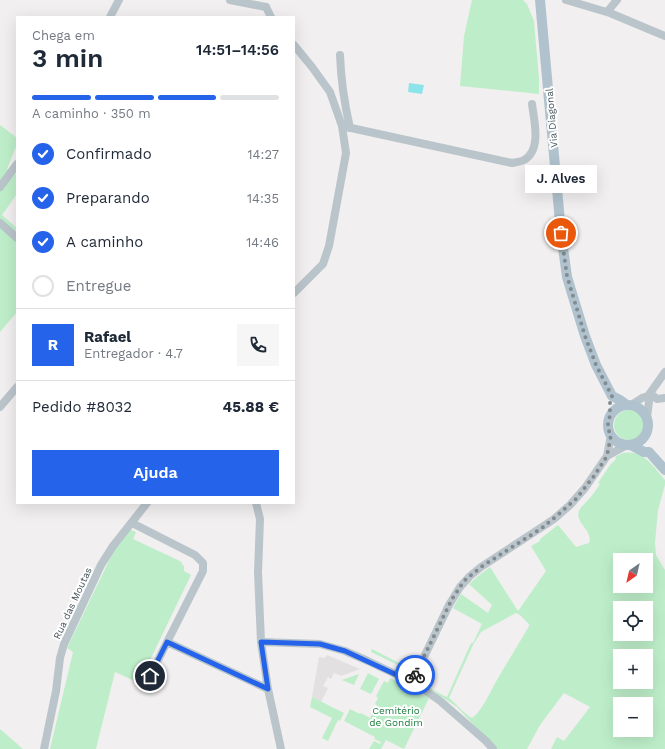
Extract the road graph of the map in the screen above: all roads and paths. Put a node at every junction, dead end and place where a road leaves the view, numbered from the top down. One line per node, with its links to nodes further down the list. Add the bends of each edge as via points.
1 (119, 0): 8 (street)
2 (230, 0): 6 (street)
3 (540, 0): 23 (main road, Via Diagonal, via 567,276 585,336)
4 (566, 0): 7 (street)
5 (617, 0): 7 (street)
6 (267, 4): 9 (street)
7 (607, 12): 10 (street)
8 (111, 16)
9 (271, 16)
10 (665, 36)
11 (295, 46): 14 (street, via 330,92)
12 (340, 55): 14 (street)
13 (532, 104): 14 (street, via 536,132 534,150 525,160 512,163)
14 (346, 127): 19 (street, via 346,153 329,246 323,264)
15 (16, 165): 16 (street)
16 (0, 187)
17 (0, 223): 18 (street)
18 (16, 237)
19 (295, 292)
20 (665, 372): 22 (street)
21 (16, 388): 26 (street)
22 (649, 395): 24 (street, via 657,399); 25 (street); 28 (street)
23 (612, 396): 25 (main road); 27 (main road)
24 (665, 398)
25 (629, 405): 27 (main road, via 620,406); 28 (main road, via 640,408)
26 (0, 407)
27 (610, 416): 30 (main road, via 608,429)
28 (647, 417): 29 (main road)
29 (647, 433): 31 (main road, via 640,442); 32 (main road)
30 (611, 435): 31 (main road, via 621,444); 33 (street)
31 (629, 445): 32 (main road); 33 (street)
32 (649, 452): 34 (main road)
33 (607, 456): 41 (street, via 580,494 565,510 464,581 452,599)
34 (665, 470)
35 (146, 504): 37 (street, Rua das Moutas)
36 (256, 504): 39 (street, via 260,519 258,572)
37 (132, 523): 38 (street, via 195,555 204,563 203,571); 43 (street, Rua das Moutas, via 101,565 64,644)
38 (167, 642): 40 (street); 42 (street)
39 (261, 642): 41 (street, via 320,644 345,651); 42 (street)
40 (150, 676)
41 (412, 682): 45 (street, via 455,713)
42 (268, 689): 44 (street)
43 (44, 749)
44 (281, 749)
45 (493, 749)

